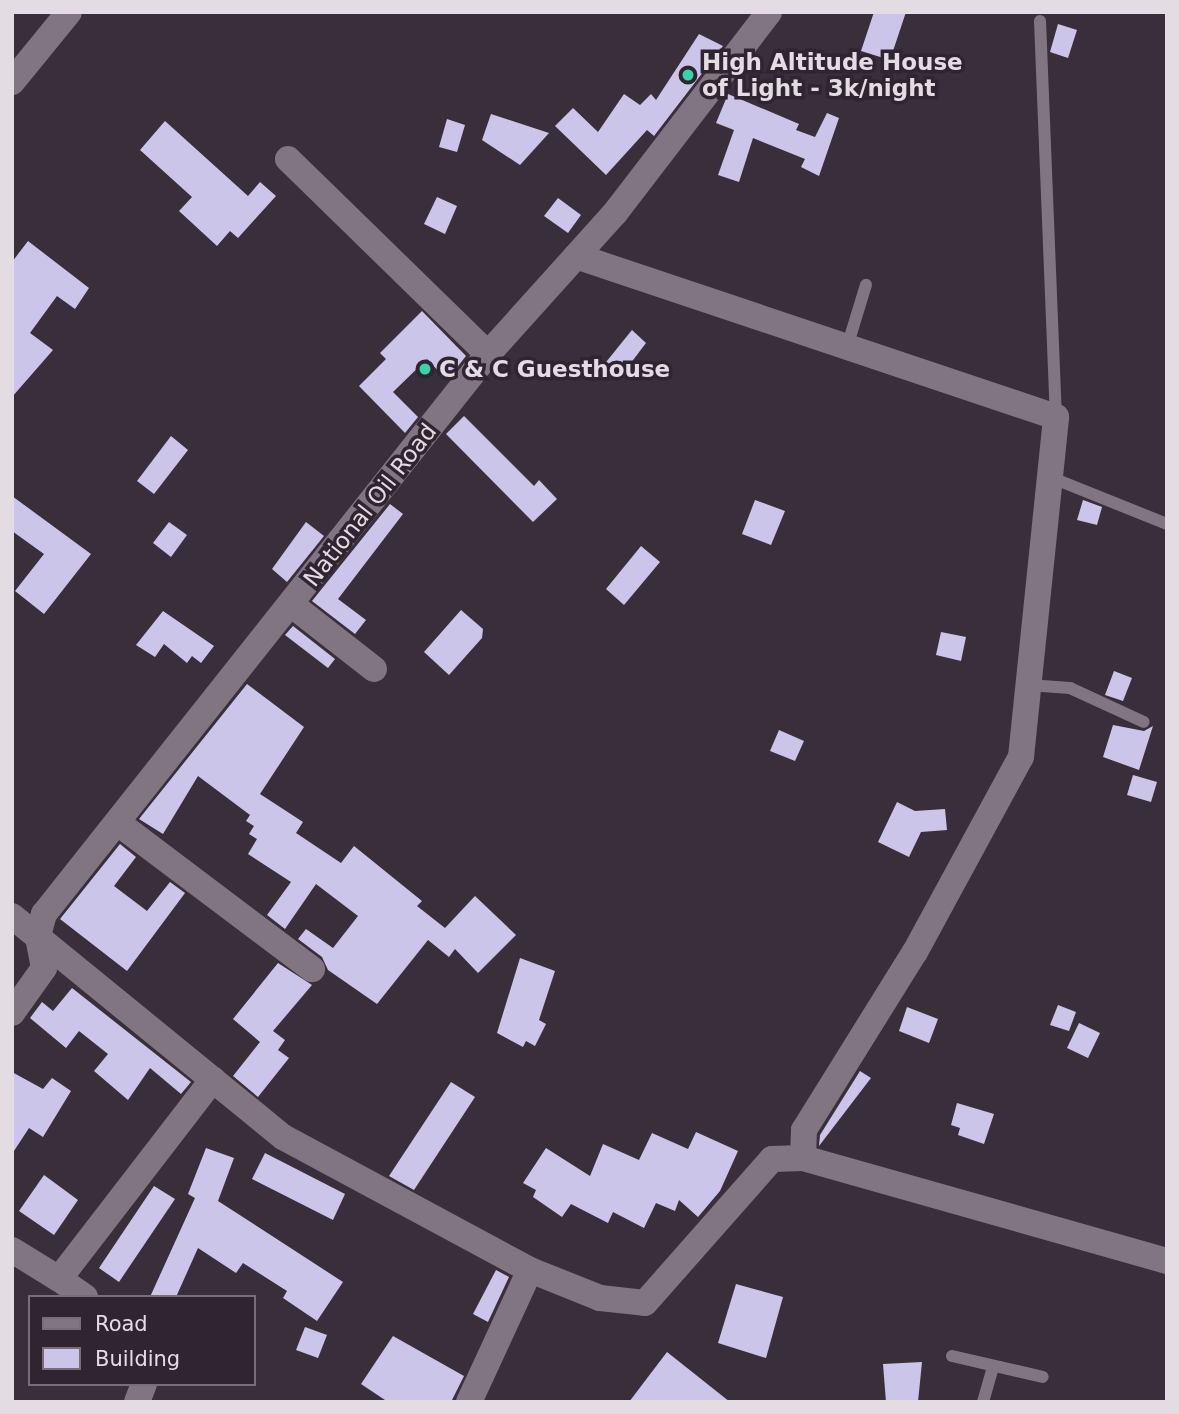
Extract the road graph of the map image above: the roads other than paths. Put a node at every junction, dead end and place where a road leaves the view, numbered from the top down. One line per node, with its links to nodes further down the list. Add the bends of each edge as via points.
1 (69, 12): 4 (street)
2 (769, 12): 6 (street, National Oil Road)
3 (1040, 21): 10 (lane)
4 (12, 82)
5 (288, 159): 9 (street)
6 (576, 256): 8 (street); 9 (street, National Oil Road)
7 (866, 285): 8 (lane)
8 (847, 347): 10 (street)
9 (488, 354): 13 (street, National Oil Road)
10 (1056, 417): 11 (street)
11 (1050, 477): 12 (lane); 15 (street)
12 (1167, 524)
13 (292, 605): 14 (street); 17 (street, National Oil Road)
14 (374, 669)
15 (1028, 685): 16 (lane, via 1070,688); 23 (street, via 1021,757 915,952 804,1130)
16 (1144, 722)
17 (118, 823): 19 (street, National Oil Road, via 44,914); 20 (street)
18 (12, 916): 19 (street)
19 (38, 936): 21 (street, via 44,968); 22 (street)
20 (312, 970)
21 (12, 1013)
22 (213, 1079): 26 (street, via 283,1137); 27 (street)
23 (803, 1158): 25 (street); 26 (street, via 772,1158 645,1303 600,1298)
24 (12, 1250): 27 (street)
25 (1167, 1261)
26 (530, 1270): 32 (street)
27 (59, 1279): 28 (street)
28 (82, 1295)
29 (953, 1356): 30 (lane)
30 (993, 1366): 31 (lane); 33 (lane)
31 (1043, 1377)
32 (469, 1402)
33 (983, 1402)

